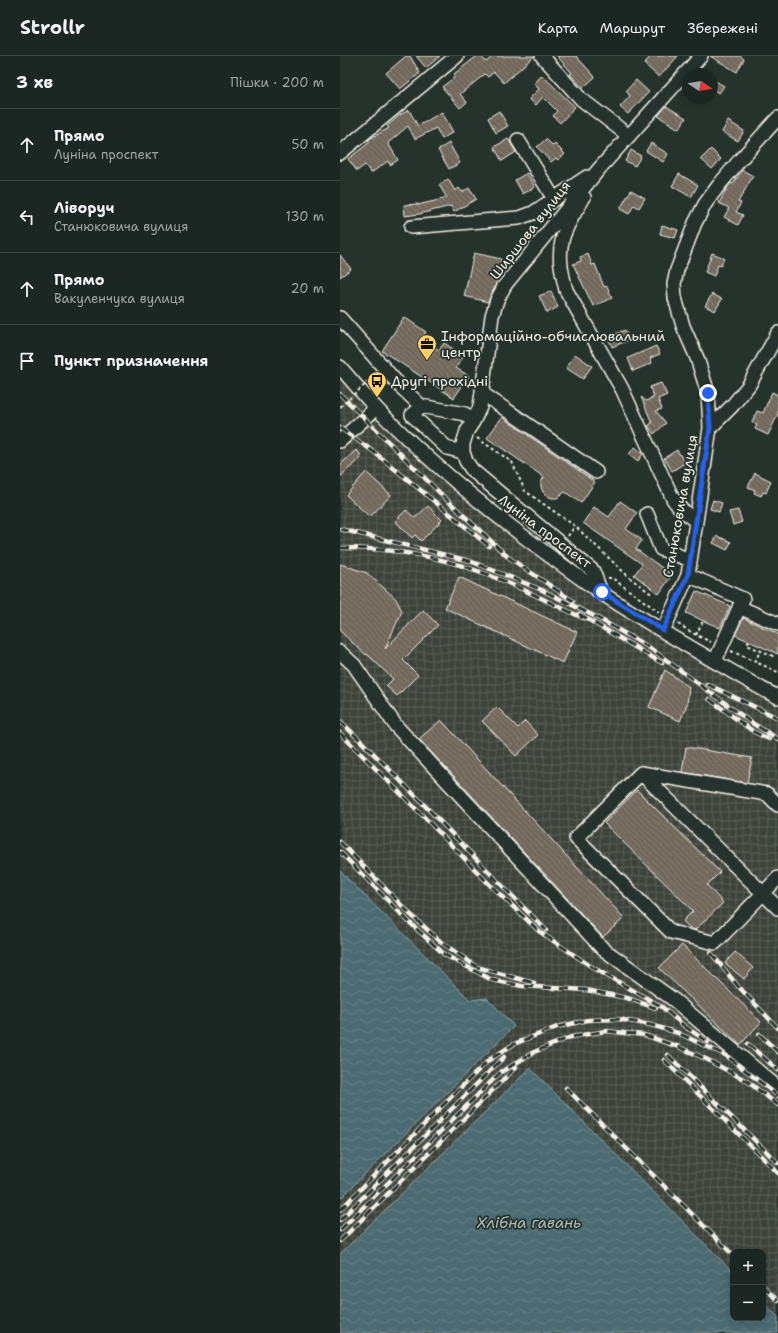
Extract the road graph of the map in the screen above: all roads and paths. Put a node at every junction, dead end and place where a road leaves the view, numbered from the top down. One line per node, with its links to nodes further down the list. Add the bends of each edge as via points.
1 (457, 56): 7 (street)
2 (542, 56): 5 (street, via 581,99)
3 (701, 56): 5 (street, Ширшова вулиця)
4 (778, 118): 20 (street, via 705,204 677,270 675,298 708,393)
5 (629, 136): 8 (street, Ширшова вулиця)
6 (518, 140): 9 (street)
7 (340, 153)
8 (599, 169): 9 (street); 15 (street, Ширшова вулиця, via 505,285 497,300 492,316); 25 (street, via 562,241 560,257 566,290 622,389 674,499)
9 (554, 199): 10 (street, via 533,213 519,218)
10 (411, 227)
11 (340, 318): 16 (street)
12 (778, 333): 20 (street, Станюковича вулиця, via 749,385)
13 (340, 367): 18 (street, Луніна проспект)
14 (375, 376): 17 (path, bridge)
15 (482, 393): 19 (street, Ширшова вулиця, via 480,407); 23 (street)
16 (421, 406): 19 (street, via 465,414); 22 (street, via 412,415 447,448)
17 (340, 407)
18 (376, 408): 21 (street); 31 (street, Луніна проспект, via 436,465 486,507 537,547)
19 (470, 427): 22 (street, Ширшова вулиця, via 463,444); 26 (path, via 512,462 525,491)
20 (710, 428): 25 (street, Станюковича вулиця)
21 (340, 441)
22 (463, 452): 31 (street, via 472,470 593,571)
23 (596, 472)
24 (647, 514): 28 (street, via 661,549)
25 (696, 522): 28 (street, Станюковича вулиця)
26 (575, 526): 27 (path); 32 (path, via 630,578)
27 (567, 536)
28 (690, 560): 29 (street, Станюковича вулиця)
29 (688, 575): 33 (street, via 743,599); 36 (street, Станюковича вулиця)
30 (612, 578): 36 (path)
31 (602, 592): 36 (street, Луніна проспект)
32 (653, 594)
33 (739, 607): 35 (street); 39 (street)
34 (703, 621): 37 (path)
35 (778, 624)
36 (665, 625): 37 (path); 43 (street, Луніна проспект)
37 (696, 635): 39 (path)
38 (749, 641): 40 (path, via 747,645)
39 (722, 647): 43 (street); 44 (path)
40 (760, 650): 42 (path, via 773,656); 44 (path)
41 (340, 652): 52 (street, via 354,664 396,726 603,948 674,1000)
42 (775, 653)
43 (715, 661): 46 (street, Луніна проспект)
44 (755, 662): 45 (path)
45 (778, 672)
46 (778, 696)
47 (641, 773): 48 (street, via 767,794); 50 (street); 50 (street, via 576,838 671,932 715,943)
48 (778, 805)
49 (778, 878): 50 (street)
50 (763, 894): 51 (street)
51 (778, 908)
52 (778, 1088)

